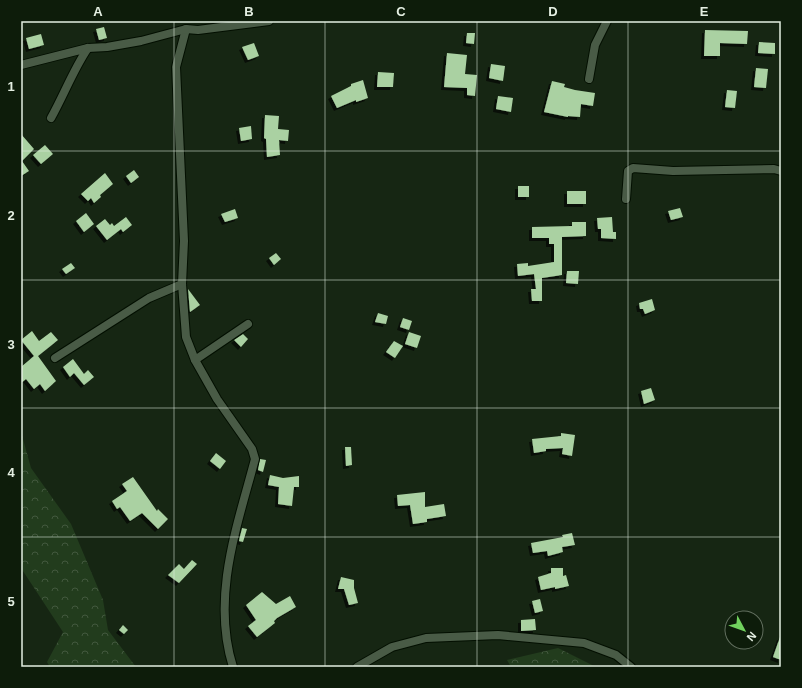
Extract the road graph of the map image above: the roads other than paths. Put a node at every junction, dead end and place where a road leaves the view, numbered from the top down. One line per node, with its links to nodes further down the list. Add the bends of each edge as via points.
1 (269, 21): 3 (street, via 198,30)
2 (607, 21): 6 (street, via 595,45)
3 (186, 29): 4 (street, via 141,41); 10 (street, via 176,67 184,241)
4 (88, 48): 5 (street); 7 (street, via 75,68 65,95)
5 (21, 65)
6 (589, 79)
7 (51, 118)
8 (781, 171): 9 (street, via 633,168 628,171)
9 (626, 199)
10 (182, 284): 12 (street, via 149,298); 13 (street, via 186,337)
11 (248, 324): 13 (street)
12 (55, 358)
13 (195, 360): 14 (street, via 255,459 231,552 224,599 226,640)
14 (233, 667)
15 (357, 667): 16 (street, via 392,647 410,642 426,638 473,635 545,638 584,643 616,654)
16 (631, 667)

